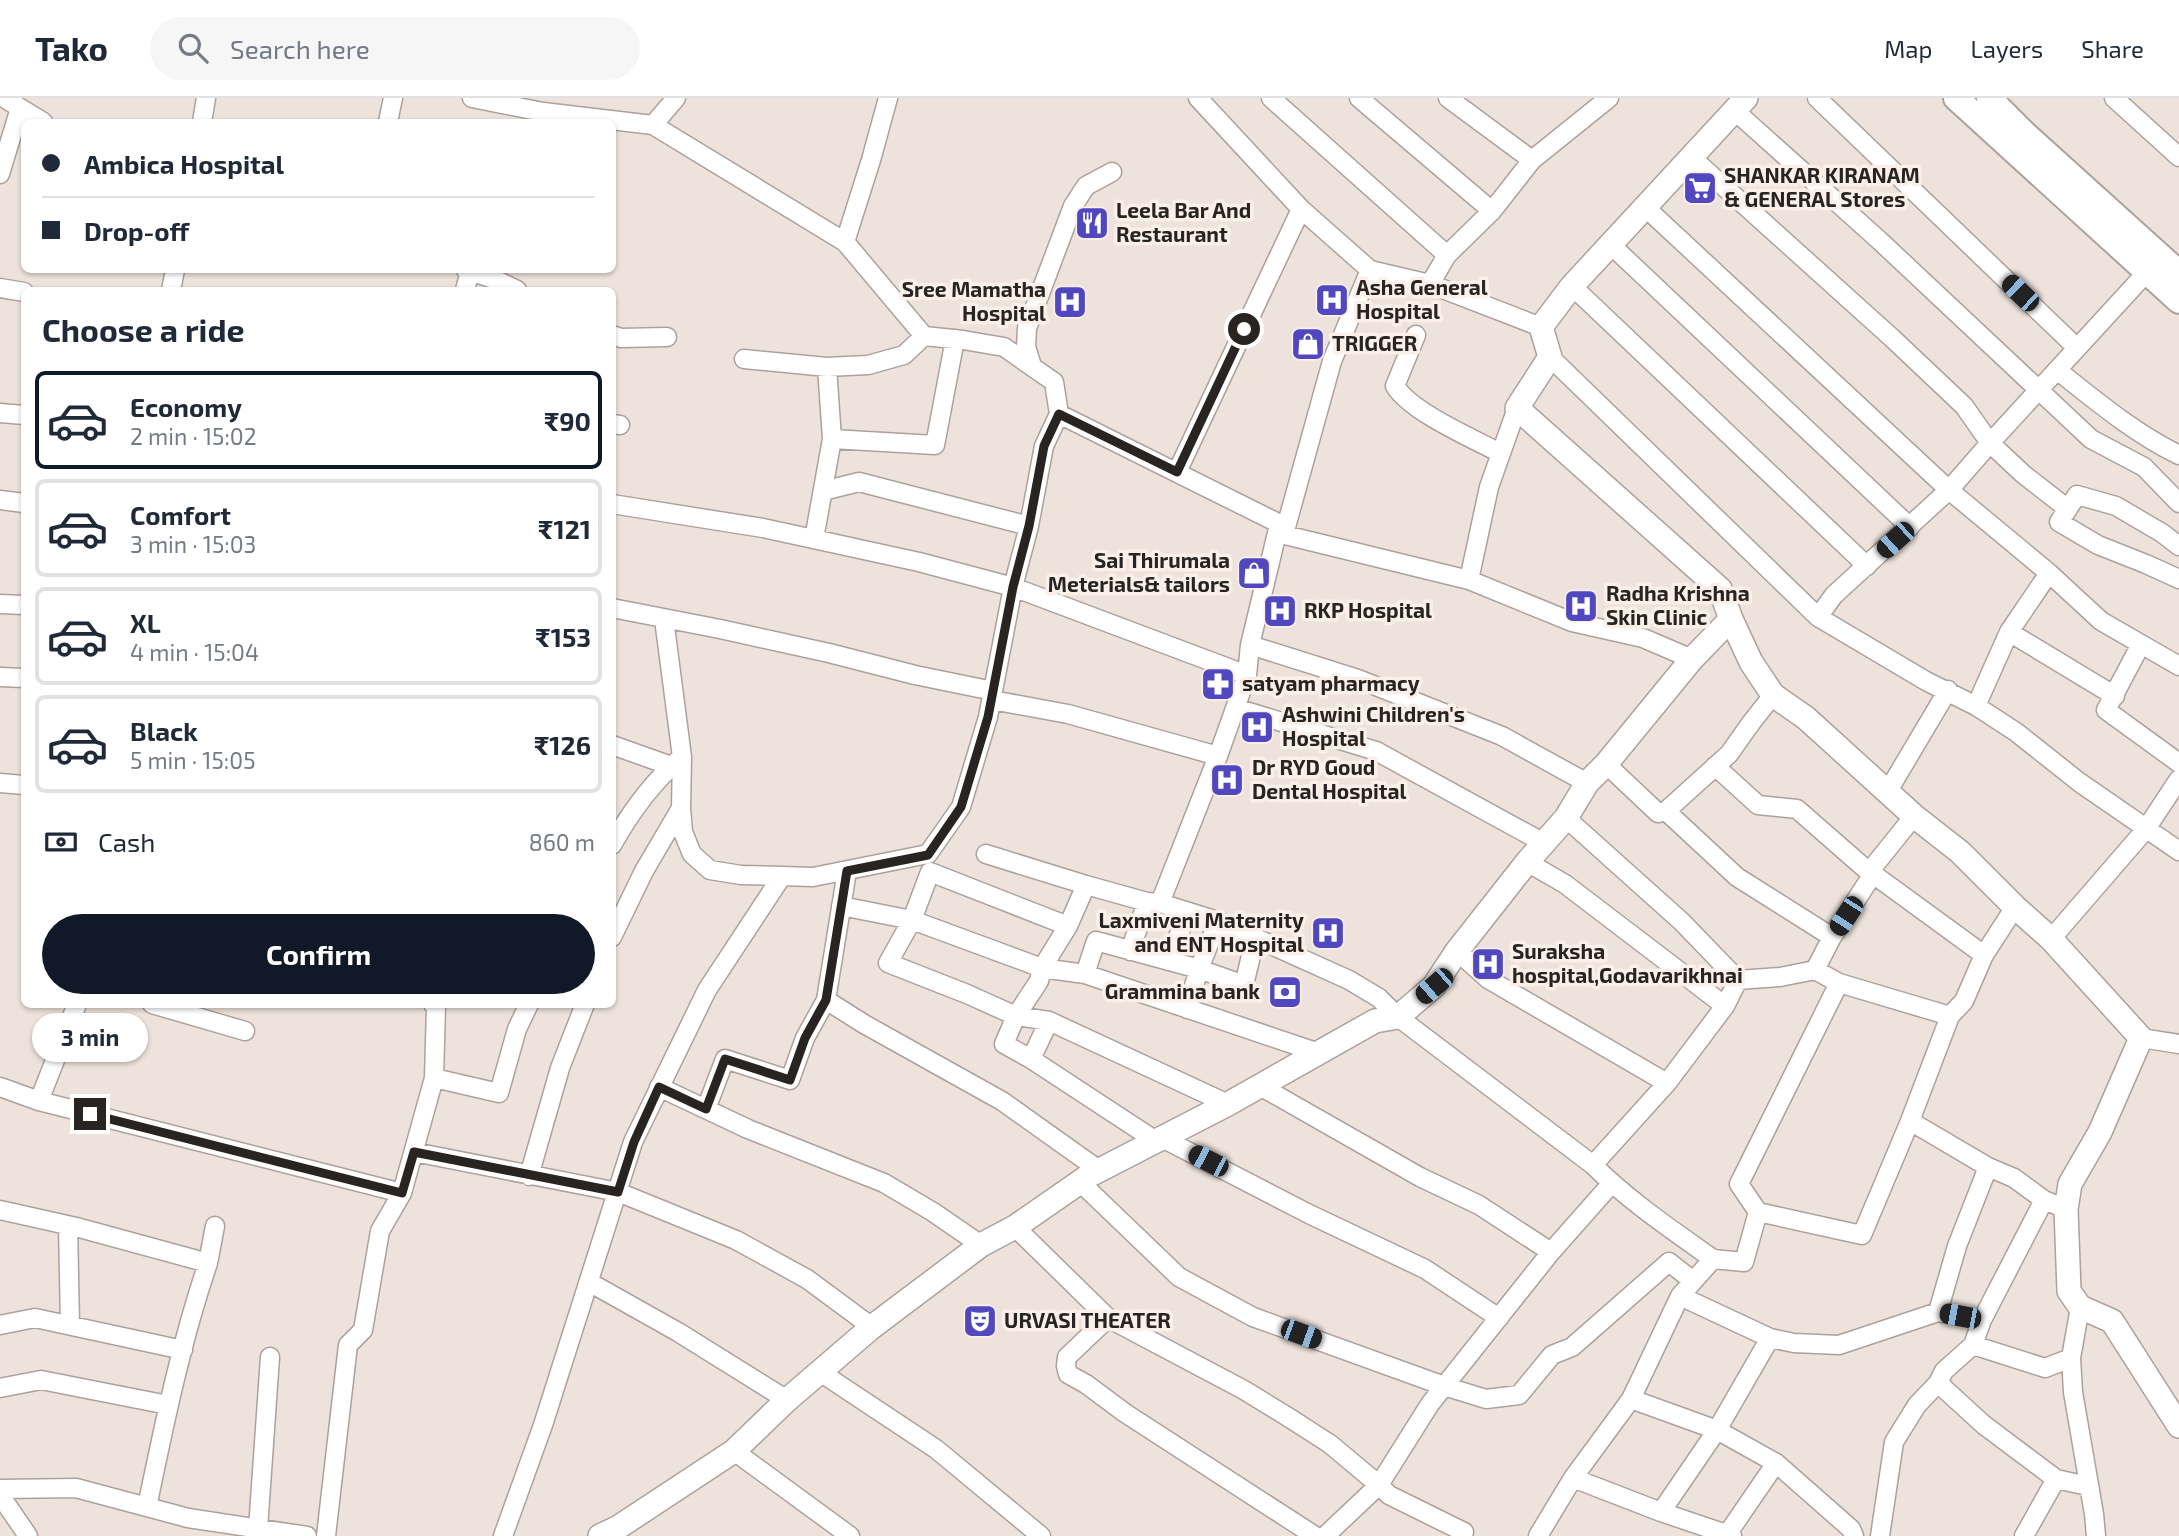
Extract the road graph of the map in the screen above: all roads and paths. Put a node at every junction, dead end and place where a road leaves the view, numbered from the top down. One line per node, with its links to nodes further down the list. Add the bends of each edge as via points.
1 (206, 98): 19 (street)
2 (393, 98): 20 (street)
3 (472, 98): 21 (street)
4 (676, 98): 23 (street)
5 (888, 98): 32 (street)
6 (1198, 98): 30 (street)
7 (1271, 98): 34 (street)
8 (1359, 98): 17 (street)
9 (1448, 98): 26 (street)
10 (1609, 98): 26 (street)
11 (1817, 98): 51 (street)
12 (1956, 98): 36 (main road)
13 (1989, 98): 38 (main road)
14 (2114, 98): 25 (street)
15 (10, 101): 18 (street); 28 (street)
16 (1740, 104): 24 (street); 57 (street)
17 (1380, 105): 31 (street)
18 (38, 119)
19 (202, 119)
20 (388, 119)
21 (602, 119)
22 (616, 121): 23 (street)
23 (653, 125): 32 (street)
24 (1691, 157): 29 (street); 63 (street, via 1964,406)
25 (2179, 157)
26 (1532, 160): 31 (street)
27 (1112, 173): 54 (street, via 1086,186 1073,206 1027,328)
28 (0, 174)
29 (1645, 207): 33 (street); 67 (street)
30 (1301, 209): 35 (street); 66 (street)
31 (1492, 211): 34 (street)
32 (845, 242): 48 (street)
33 (1610, 244): 40 (street); 75 (street)
34 (1447, 255): 39 (street)
35 (1370, 270): 39 (street); 76 (street, via 1332,361)
36 (2147, 272): 44 (main road); 51 (street)
37 (477, 273): 41 (street)
38 (2179, 273)
39 (1430, 284): 45 (street)
40 (1572, 286): 45 (street); 79 (street)
41 (511, 287)
42 (0, 288): 43 (street)
43 (21, 292)
44 (2179, 301)
45 (1541, 327): 52 (street)
46 (1416, 335): 64 (street, via 1395,386 1400,395)
47 (616, 336): 49 (street)
48 (924, 336): 50 (street); 55 (street, via 904,355 868,365)
49 (667, 337)
50 (955, 339): 54 (street, via 1004,347); 62 (street, via 935,445)
51 (2077, 348): 56 (street)
52 (1550, 357): 58 (street); 87 (street)
53 (744, 359): 55 (street)
54 (1032, 366): 60 (street, via 1055,382)
55 (827, 367): 62 (street)
56 (2057, 370): 57 (street); 65 (street, via 2110,412)
57 (2039, 391): 63 (street); 71 (street, via 2091,439 2144,467)
58 (1517, 408): 64 (street); 89 (street, via 1720,589)
59 (0, 413): 61 (street)
60 (1059, 414): 66 (street); 74 (street, via 1044,446)
61 (21, 415)
62 (832, 439): 68 (street)
63 (1990, 443): 67 (street); 73 (street)
64 (1500, 453): 82 (street)
65 (2179, 455)
66 (1177, 472): 76 (street)
67 (1949, 490): 75 (street); 80 (street)
68 (823, 491): 74 (street, via 859,482); 77 (street)
69 (0, 500): 70 (street)
70 (21, 503)
71 (2179, 503)
72 (616, 505): 77 (street)
73 (2064, 516): 78 (street, via 2077,495 2116,506); 81 (street, via 2098,545)
74 (1029, 526): 83 (street)
75 (1910, 527): 79 (street)
76 (1282, 530): 82 (street); 92 (street)
77 (814, 539): 83 (street)
78 (2179, 546)
79 (1867, 566): 87 (street)
80 (2049, 573): 90 (street); 91 (street, via 2101,621)
81 (2179, 579)
82 (1469, 580): 93 (street, via 1572,621 1643,638)
83 (1013, 587): 95 (street); 99 (street)
84 (0, 604): 85 (street)
85 (21, 606)
86 (616, 609): 88 (street)
87 (1818, 617): 98 (street)
88 (664, 619): 99 (street, via 829,653); 106 (street)
89 (1731, 619): 93 (street); 100 (street)
90 (2009, 632): 101 (street); 102 (street)
91 (2141, 643): 94 (street); 101 (street)
92 (1250, 645): 95 (street); 112 (street, via 1357,679 1502,736)
93 (1692, 659): 108 (street)
94 (2179, 666)
95 (1247, 675): 103 (street)
96 (0, 677): 97 (street)
97 (21, 678)
98 (1948, 690): 102 (street); 114 (street)
99 (992, 695): 105 (street); 125 (street, via 961,807 928,855)
100 (1773, 695): 109 (street); 114 (street)
101 (2115, 696): 107 (street, via 2106,710)
102 (1976, 706): 119 (street)
103 (1236, 708): 105 (street); 121 (street, via 1376,751)
104 (616, 746): 106 (street)
105 (1218, 756): 129 (street)
106 (677, 762): 115 (street); 120 (street, via 629,815)
107 (2179, 763)
108 (1606, 764): 112 (street); 116 (street, via 1658,813)
109 (1715, 766): 116 (street); 126 (street, via 1758,805 1797,809)
110 (2179, 779): 119 (street)
111 (0, 783): 113 (street)
112 (1587, 783): 118 (street)
113 (21, 785)
114 (1888, 791): 117 (street)
115 (681, 808): 127 (street, via 691,854 710,870); 136 (street)
116 (1666, 811): 137 (street, via 1737,877)
117 (1914, 816): 126 (street); 131 (street, via 1960,852)
118 (1566, 818): 121 (street); 148 (street)
119 (2146, 829): 122 (street); 139 (street)
120 (616, 838)
121 (1544, 843): 124 (street)
122 (2179, 851)
123 (986, 855): 128 (street)
124 (1527, 862): 141 (street); 151 (street, via 1565,884)
125 (847, 871): 127 (street); 130 (street)
126 (1871, 873): 137 (street); 142 (street)
127 (782, 877): 171 (street, via 707,990)
128 (1086, 885): 129 (street); 135 (street)
129 (1154, 903): 132 (street); 140 (street)
130 (841, 906): 133 (street); 150 (street)
131 (2015, 907): 139 (street); 142 (street)
132 (1187, 913): 134 (street); 143 (street)
133 (912, 920): 135 (street, via 930,872); 144 (street); 158 (street, via 888,963)
134 (1218, 921): 138 (street); 145 (street)
135 (1068, 926): 144 (street)
136 (616, 929)
137 (1832, 937): 146 (street)
138 (1255, 939): 145 (street, via 1244,985); 160 (street, via 1349,980 1380,998)
139 (2051, 939): 163 (street)
140 (1130, 951): 143 (street); 147 (street, via 1096,941)
141 (1457, 951): 160 (street, via 1434,986); 168 (street, via 1488,979)
142 (1984, 955): 159 (street, via 1964,1001)
143 (1169, 961): 145 (street)
144 (1042, 968): 147 (street); 158 (street, via 1039,981)
145 (1199, 970): 157 (street)
146 (1815, 970): 148 (street); 149 (street)
147 (1084, 974): 157 (street)
148 (1738, 979): 151 (street)
149 (1839, 983): 159 (street); 188 (street, via 1739,1184)
150 (826, 1000): 174 (street, via 805,1038 790,1080 725,1059); 181 (street, via 1002,1101)
151 (1725, 1006): 168 (street)
152 (75, 1008): 172 (street)
153 (166, 1008): 162 (street)
154 (436, 1008): 167 (street)
155 (527, 1008): 167 (street, via 499,1093)
156 (583, 1008): 180 (street, via 560,1068)
157 (1187, 1009): 165 (street)
158 (1016, 1016): 161 (street); 166 (street, via 1004,1044)
159 (1950, 1016): 175 (street)
160 (1398, 1017): 165 (street, via 1375,1021); 178 (street)
161 (1049, 1021): 166 (street); 173 (street)
162 (245, 1031)
163 (2141, 1038): 164 (street); 186 (street, via 2101,1132 2070,1184)
164 (2179, 1044)
165 (1319, 1053): 169 (street)
166 (1031, 1059): 176 (street)
167 (434, 1078): 177 (street)
168 (1667, 1083): 178 (street)
169 (1260, 1086): 173 (street); 193 (street, via 1420,1177 1479,1205)
170 (0, 1087): 172 (street)
171 (659, 1087): 174 (street); 183 (street)
172 (38, 1101): 184 (street)
173 (1228, 1104): 176 (street)
174 (706, 1109): 192 (street, via 884,1183)
175 (1910, 1121): 179 (street); 188 (street, via 1862,1236)
176 (1159, 1139): 181 (street); 202 (street, via 1425,1269)
177 (414, 1152): 180 (street); 184 (street)
178 (1593, 1164): 182 (street)
179 (1988, 1167): 185 (street, via 2014,1178); 200 (street)
180 (530, 1175): 183 (street)
181 (1090, 1176): 191 (street); 214 (street, via 1179,1277 1253,1317)
182 (1612, 1183): 193 (street); 194 (street)
183 (618, 1192): 197 (street); 206 (street, via 737,1240 807,1279)
184 (402, 1193): 235 (street, via 380,1231 363,1330 348,1345)
185 (2044, 1200): 186 (street); 203 (street)
186 (2066, 1209): 199 (street, via 2069,1290)
187 (0, 1210): 189 (street)
188 (1759, 1212): 194 (street, via 1744,1262)
189 (68, 1226): 195 (street); 205 (street)
190 (215, 1226): 195 (street)
191 (1015, 1227): 192 (street); 201 (street)
192 (981, 1245): 206 (street)
193 (1551, 1252): 202 (street)
194 (1713, 1259): 196 (street)
195 (208, 1263): 209 (street)
196 (1693, 1281): 198 (street); 214 (street, via 1669,1262 1572,1347 1552,1355 1519,1395 1486,1399)
197 (589, 1282): 217 (street); 236 (street)
198 (1680, 1296): 207 (street); 216 (street)
199 (2080, 1307): 211 (street); 219 (street, via 2112,1321)
200 (1938, 1312): 203 (street); 207 (street, via 1839,1345)
201 (1108, 1318): 225 (street, via 1288,1417 1331,1444); 240 (street, via 1067,1357 1068,1374)
202 (1499, 1318): 214 (street)
203 (1982, 1320): 208 (street)
204 (0, 1325): 205 (street, via 35,1318)
205 (70, 1325): 209 (street)
206 (872, 1327): 212 (street)
207 (1770, 1338): 220 (street)
208 (1973, 1345): 211 (street, via 2045,1368); 213 (street, via 1944,1371)
209 (183, 1349): 218 (street)
210 (270, 1357): 231 (street)
211 (2071, 1358): 226 (street)
212 (820, 1371): 217 (street); 239 (street, via 936,1449)
213 (1938, 1383): 224 (street, via 1984,1425); 245 (street, via 1917,1405 1894,1442)
214 (1444, 1387): 225 (street)
215 (0, 1388): 218 (street, via 41,1380)
216 (1632, 1399): 220 (street); 223 (street)
217 (787, 1400): 221 (street)
218 (168, 1405): 229 (street)
219 (2179, 1426)
220 (1717, 1430): 222 (street); 230 (street)
221 (734, 1451): 237 (street); 238 (street)
222 (1776, 1463): 232 (street); 244 (street)
223 (1573, 1478): 230 (street); 243 (street)
224 (2056, 1479): 226 (street); 246 (street)
225 (1379, 1485): 241 (street); 242 (street, via 1388,1495 1464,1532)
226 (2088, 1486): 247 (street)
227 (0, 1489): 229 (street, via 76,1488)
228 (0, 1495): 233 (street)
229 (147, 1507): 231 (street)
230 (1661, 1512): 232 (street)
231 (258, 1529): 234 (street)
232 (1728, 1535)
233 (28, 1536)
234 (307, 1536)
235 (326, 1536)
236 (503, 1536)
237 (600, 1536)
238 (850, 1536)
239 (1041, 1536)
240 (1315, 1536)
241 (1325, 1536)
242 (1462, 1536)
243 (1538, 1536)
244 (1854, 1536)
245 (1880, 1536)
246 (2024, 1536)
247 (2096, 1536)

